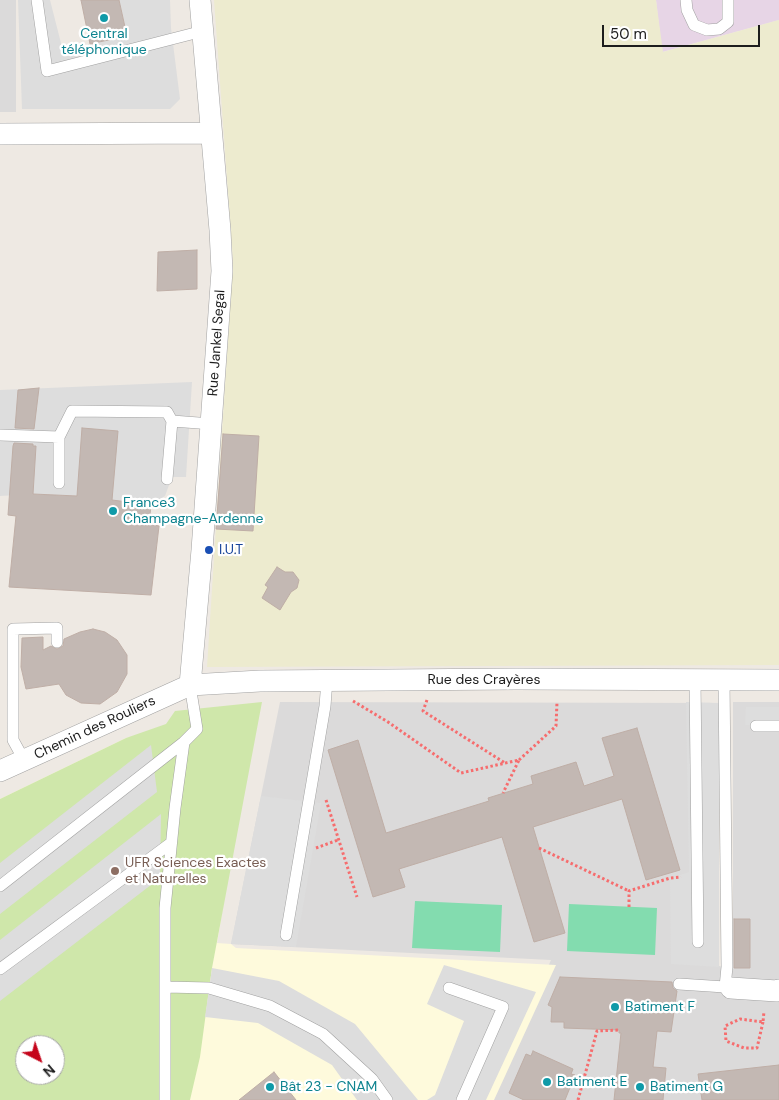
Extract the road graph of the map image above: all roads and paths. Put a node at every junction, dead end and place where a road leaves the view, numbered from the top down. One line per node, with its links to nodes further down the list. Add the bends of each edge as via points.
1 (37, 0): 5 (lane, via 46,71)
2 (200, 0): 5 (street, Rue Jankel Segal)
3 (686, 0): 4 (lane, via 694,25 707,30 719,29 728,22)
4 (728, 0)
5 (203, 31): 6 (street, Rue Jankel Segal)
6 (212, 132): 7 (street); 9 (street, Rue Jankel Segal, via 222,271)
7 (0, 134)
8 (172, 421): 9 (lane); 11 (lane, via 167,412 72,411); 12 (lane)
9 (212, 424): 20 (street, Rue Jankel Segal)
10 (0, 436): 11 (lane)
11 (59, 437): 13 (lane)
12 (167, 479)
13 (59, 482)
14 (57, 642): 25 (lane, via 57,628 13,629 13,740)
15 (327, 680): 16 (street, Rue des Crayères); 20 (street, Rue des Crayères); 27 (path, via 357,705 388,722 460,773); 28 (lane)
16 (430, 680): 17 (street, Rue des Crayères); 27 (path, via 430,692 423,711)
17 (694, 680): 18 (street, Rue des Crayères); 35 (lane)
18 (724, 680): 19 (street, Rue des Crayères); 43 (lane, via 725,986)
19 (779, 680)
20 (190, 685): 24 (lane, via 197,729); 25 (street, Chemin des Rouliers)
21 (557, 702): 26 (path, via 556,726)
22 (756, 726): 23 (lane)
23 (779, 726)
24 (184, 742): 32 (lane); 36 (lane)
25 (24, 760): 29 (street, Chemin des Rouliers)
26 (519, 760): 27 (path); 30 (path)
27 (506, 763)
28 (315, 766): 31 (path); 40 (lane)
29 (0, 771)
30 (503, 793)
31 (338, 840): 34 (path); 38 (path)
32 (171, 842): 42 (lane); 44 (lane, via 165,908)
33 (539, 848): 37 (path)
34 (313, 849)
35 (697, 875): 37 (path, via 670,878); 41 (lane)
36 (0, 886)
37 (630, 891): 39 (path)
38 (357, 897)
39 (628, 907)
40 (286, 936)
41 (698, 942)
42 (0, 969)
43 (678, 984)
44 (166, 987): 50 (lane); 51 (lane, via 209,988 270,1006 323,1034 372,1079)
45 (449, 988): 52 (lane, via 503,1007)
46 (731, 988): 47 (street)
47 (772, 990): 48 (path)
48 (763, 1022): 48 (path, via 740,1019 725,1026 726,1041 744,1048 757,1048)
49 (619, 1030): 53 (path, via 597,1030)
50 (165, 1100)
51 (387, 1100)
52 (462, 1100)
53 (578, 1100)

